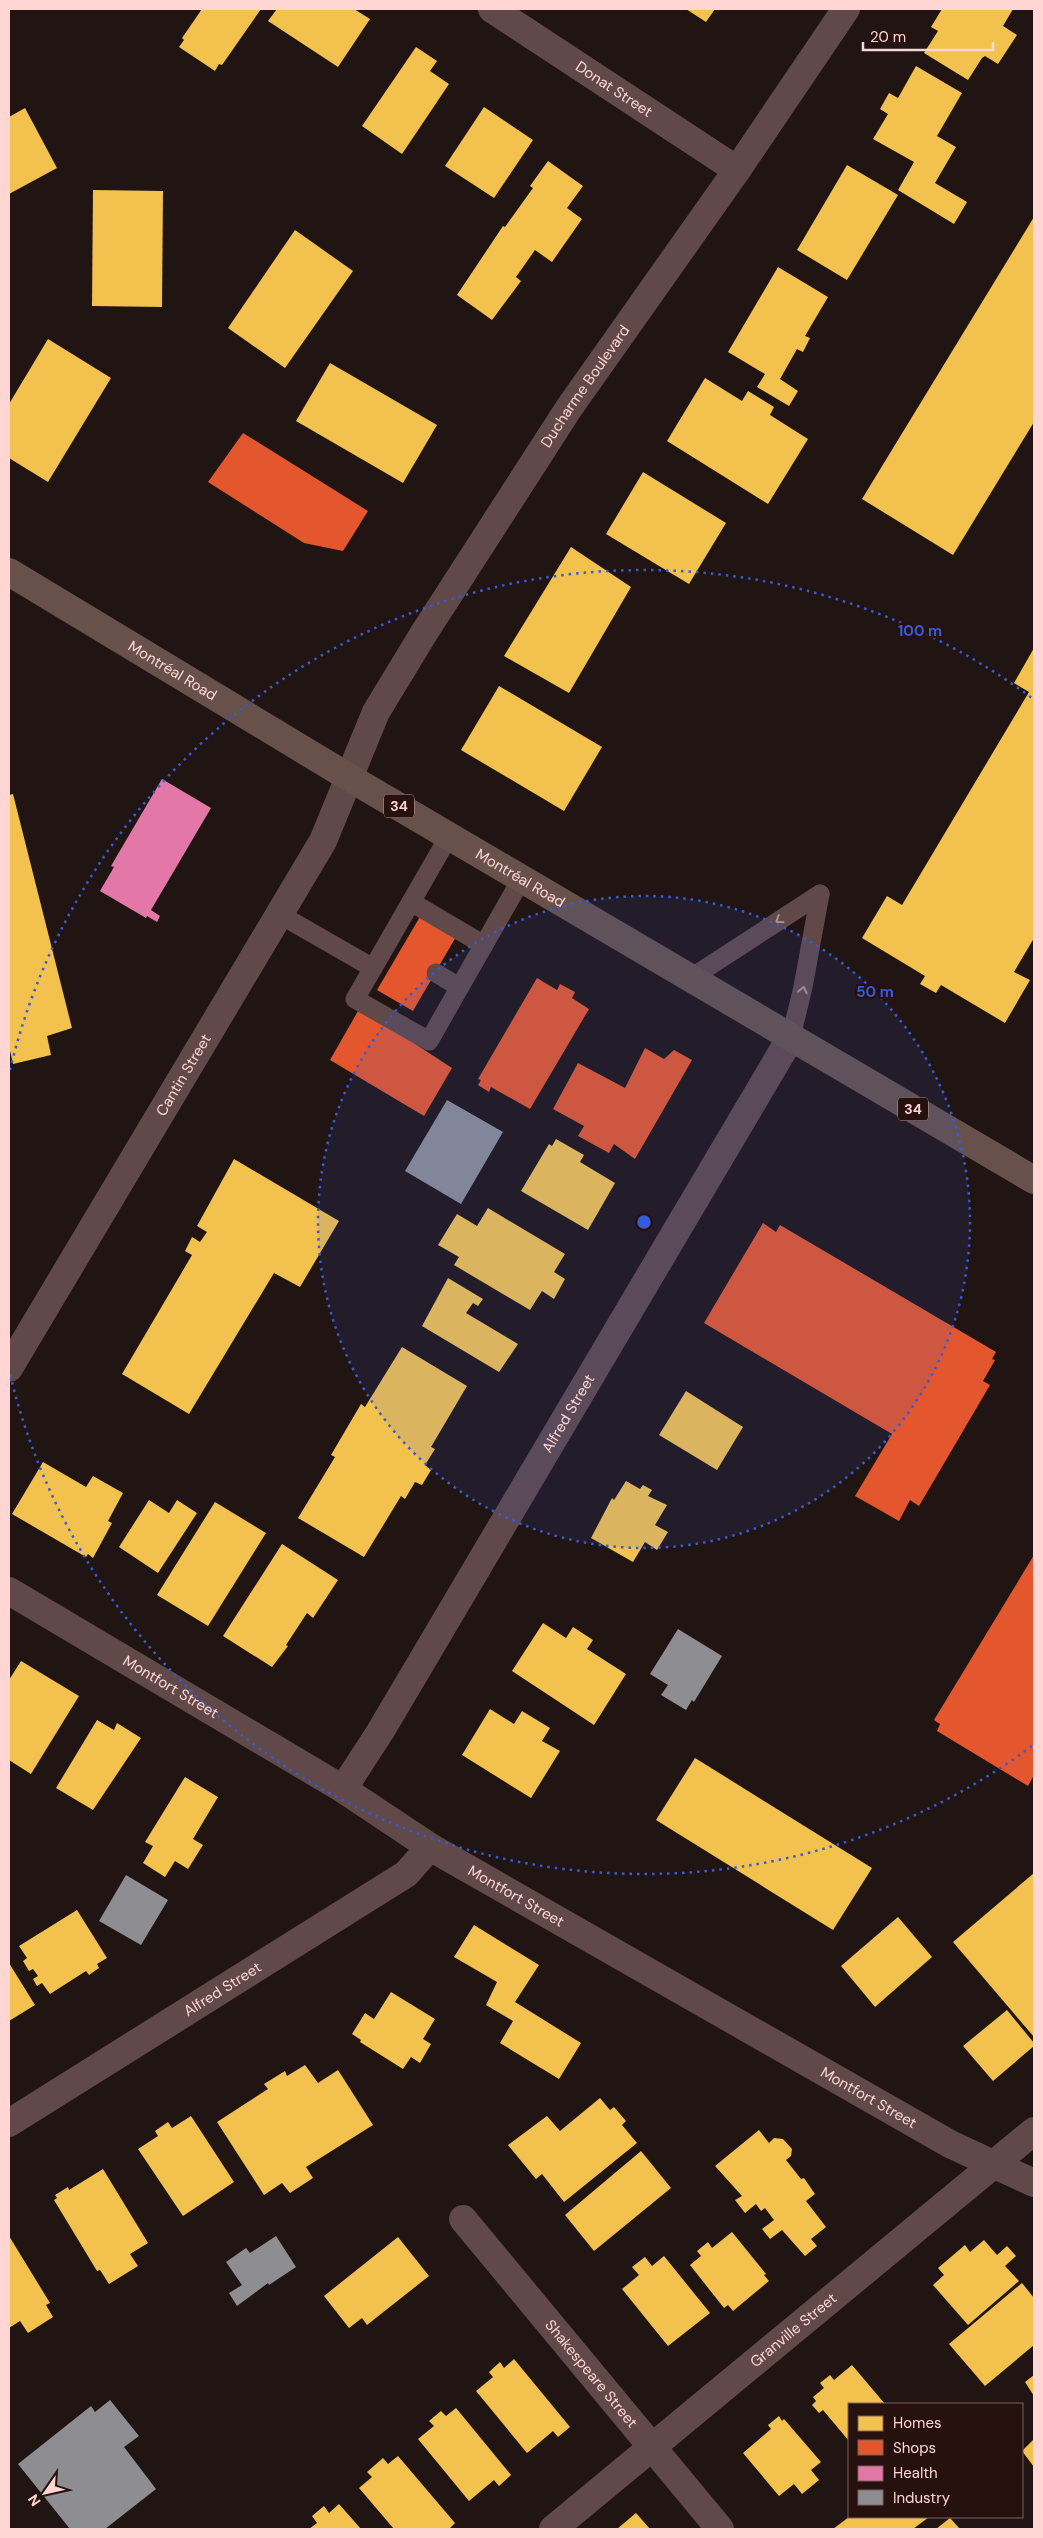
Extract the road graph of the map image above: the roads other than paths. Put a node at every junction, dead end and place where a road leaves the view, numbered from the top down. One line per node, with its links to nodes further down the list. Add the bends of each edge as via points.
1 (492, 9): 3 (street, Donat Street)
2 (846, 9): 3 (street, Ducharme Boulevard)
3 (737, 170): 5 (street, Ducharme Boulevard, via 569,408 424,633 376,712)
4 (9, 572): 5 (main road, Montréal Road / 34)
5 (350, 778): 6 (main road, Montréal Road / 34); 9 (street, Cantin Street, via 323,841)
6 (449, 836): 7 (main road, Montréal Road / 34); 8 (lane)
7 (522, 878): 10 (lane); 13 (main road, Montréal Road / 34)
8 (411, 902): 10 (lane); 11 (lane, via 392,948)
9 (279, 914): 11 (lane); 17 (street, Cantin Street)
10 (484, 945): 14 (lane)
11 (373, 968): 14 (lane, via 355,999 429,1041)
12 (436, 973): 14 (lane)
13 (691, 978): 15 (main road, Montréal Road / 34); 15 (lane, one-way to 13, via 820,894)
14 (459, 987)
15 (791, 1037): 16 (main road, Montréal Road / 34); 19 (street, Alfred Street, via 380,1732)
16 (1034, 1180)
17 (9, 1368)
18 (9, 1591): 19 (street, Montfort Street)
19 (343, 1789): 20 (street, Montfort Street)
20 (430, 1847): 21 (street, Alfred Street, via 406,1874); 23 (street, Montfort Street, via 950,2144)
21 (9, 2122)
22 (1034, 2131): 23 (street, Granville Street)
23 (994, 2165): 24 (street, Montfort Street); 26 (street, Granville Street)
24 (1034, 2183)
25 (463, 2219): 26 (street, Shakespeare Street)
26 (651, 2447): 27 (street, Granville Street); 28 (street, Shakespeare Street)
27 (553, 2529)
28 (720, 2529)

